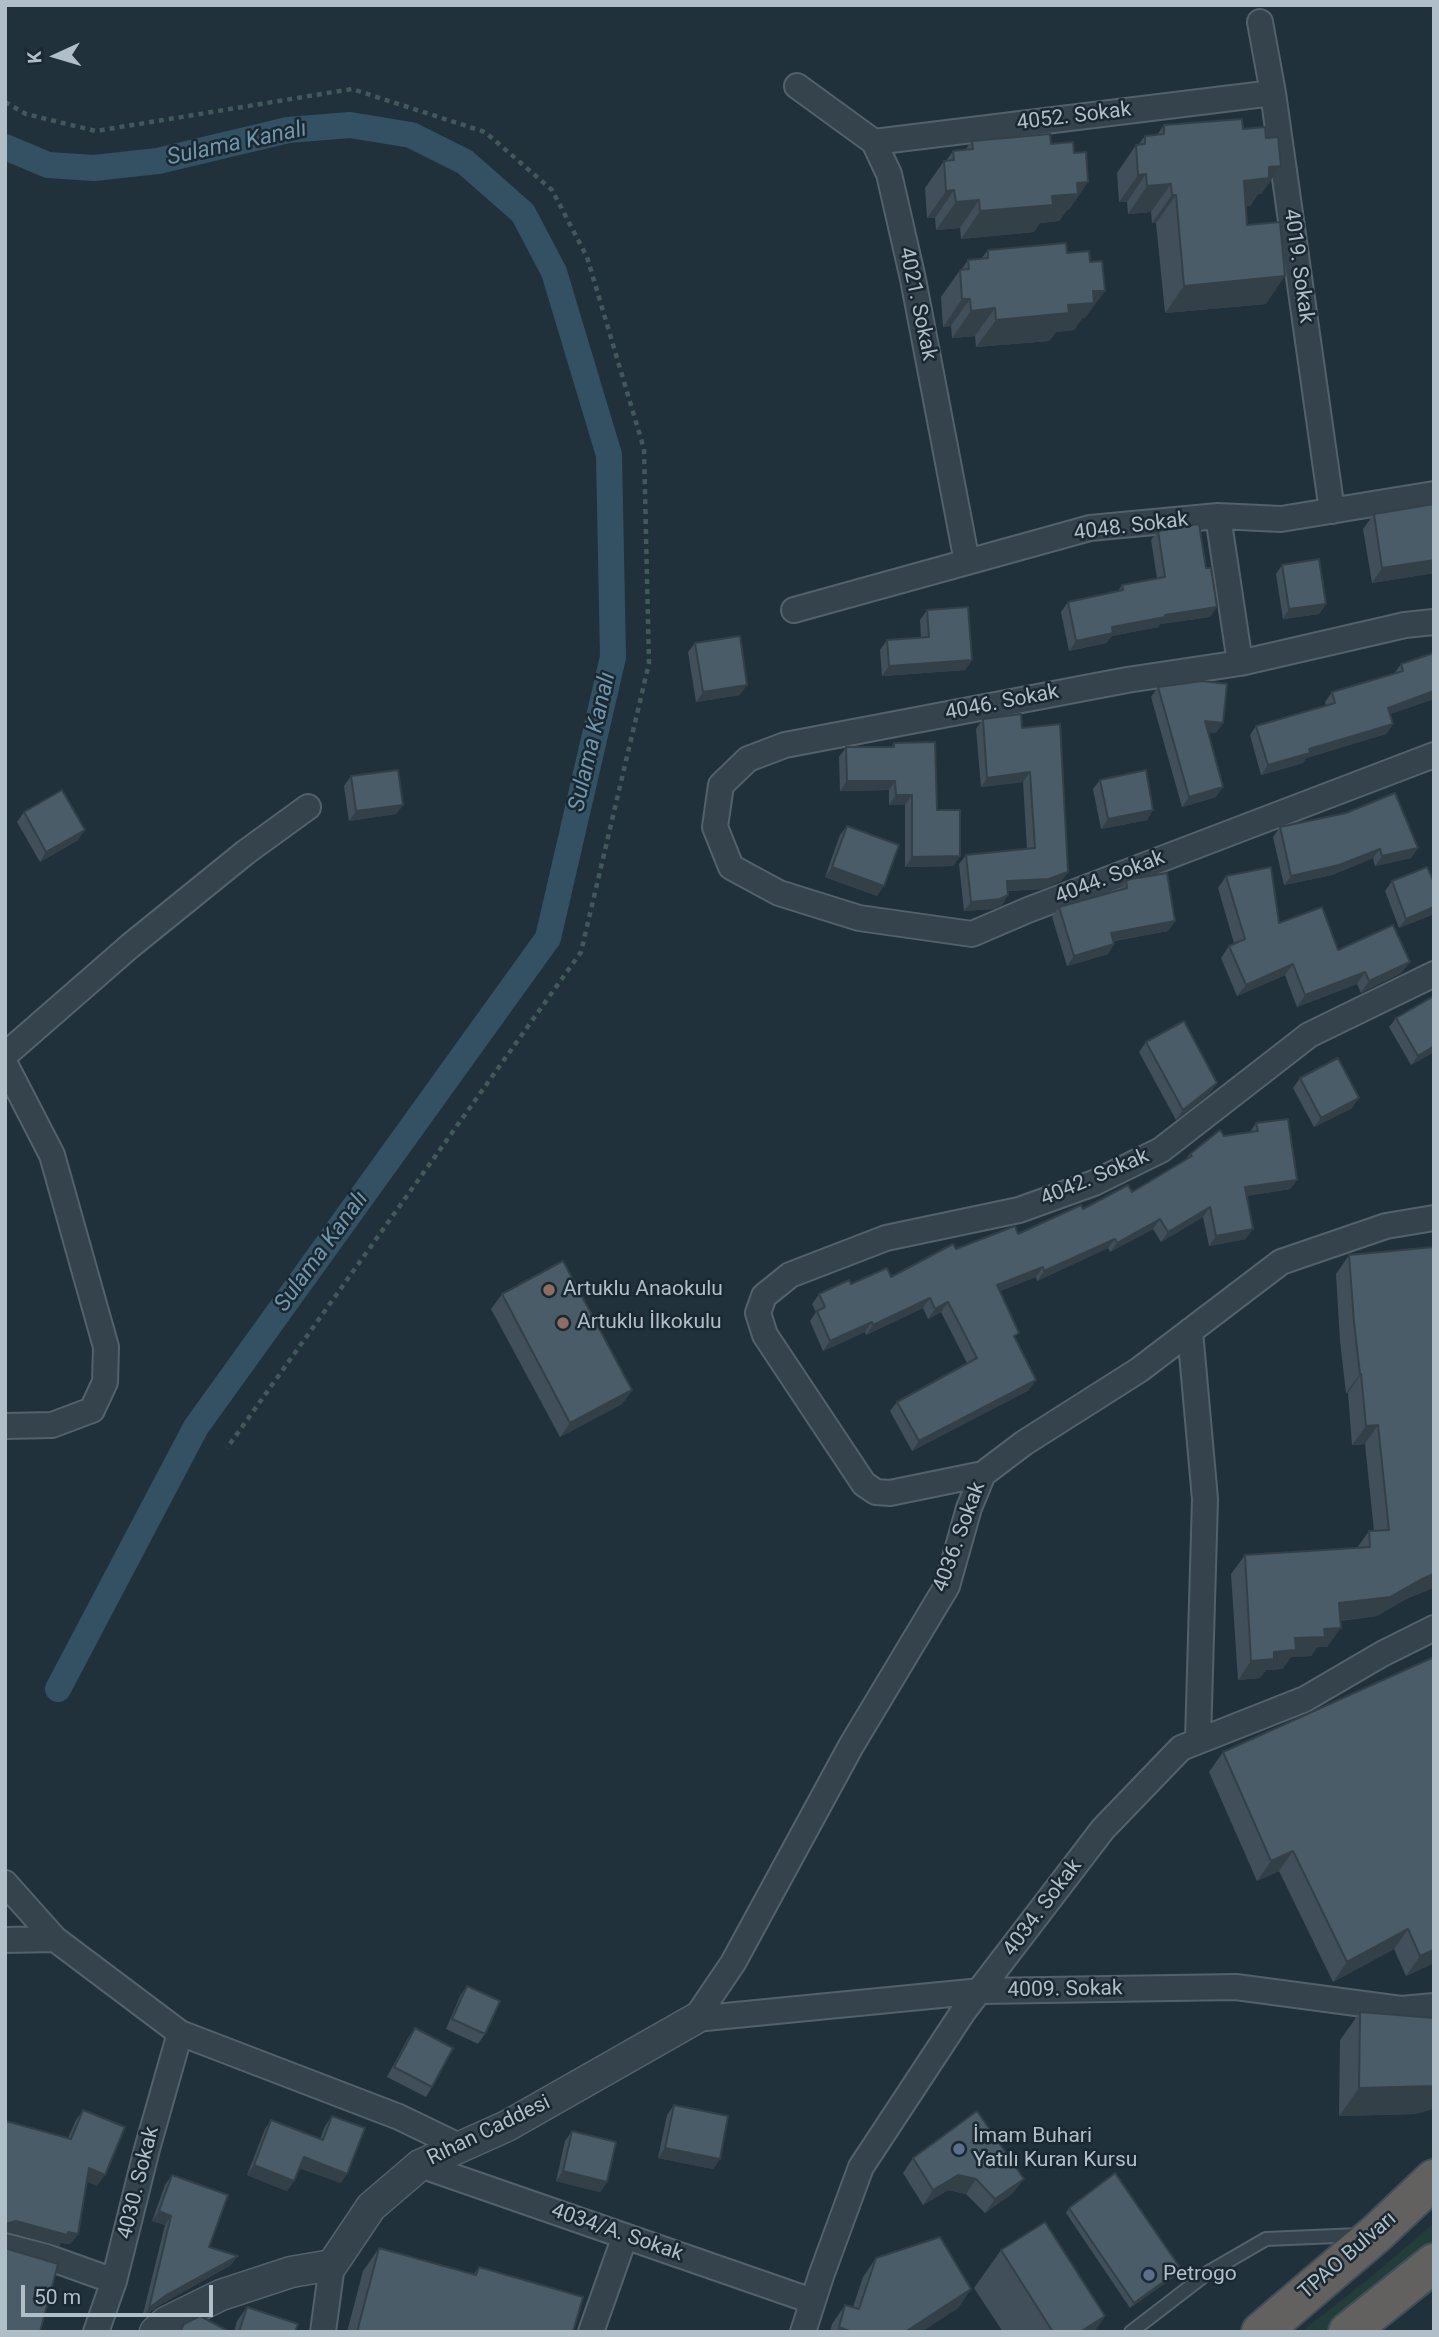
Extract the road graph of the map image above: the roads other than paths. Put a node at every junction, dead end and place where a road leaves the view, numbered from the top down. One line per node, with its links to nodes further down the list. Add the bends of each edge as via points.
1 (1260, 22): 3 (street, 4019. Sokak)
2 (797, 86): 4 (street)
3 (1273, 93): 4 (street, 4052. Sokak); 6 (street, 4019. Sokak)
4 (874, 142): 8 (street, 4021. Sokak, via 888,174 912,279)
5 (1434, 494): 6 (street, 4048. Sokak)
6 (1332, 511): 7 (street, 4048. Sokak, via 1282,519)
7 (1218, 516): 8 (street, 4048. Sokak, via 1090,528); 11 (street)
8 (967, 562): 9 (street, 4048. Sokak)
9 (794, 610)
10 (1434, 622): 11 (street, 4046. Sokak)
11 (1240, 663): 14 (street, 4046. Sokak, via 785,745 748,759 720,785 715,827 730,866)
12 (1434, 755): 14 (street, 4044. Sokak, via 972,934 859,918)
13 (308, 807): 16 (street, via 131,946)
14 (779, 893)
15 (1434, 974): 21 (street, 4042. Sokak, via 1310,1035 1161,1150 1094,1184 1020,1210 886,1238 790,1275 764,1296 758,1313 765,1335 864,1484 876,1492 890,1493)
16 (5, 1055)
17 (5, 1064): 20 (street, via 52,1156 106,1347 105,1382 92,1410 52,1425)
18 (1434, 1218): 19 (street, 4036. Sokak, via 1387,1226 1281,1262)
19 (1190, 1331): 21 (street, 4036. Sokak); 23 (street, via 1205,1499)
20 (5, 1426)
21 (983, 1474): 29 (street, 4036. Sokak, via 968,1508 947,1586 850,1746 733,1963)
22 (1434, 1628): 23 (street, 4034. Sokak, via 1306,1699)
23 (1198, 1740): 27 (street, 4034. Sokak, via 1181,1748 1102,1829)
24 (5, 1883): 25 (street)
25 (55, 1939): 26 (street); 30 (street)
26 (5, 1940)
27 (981, 1991): 28 (street, 4009. Sokak, via 1236,1987 1401,2009); 29 (street, 4009. Sokak); 40 (street, 4034. Sokak, via 861,2167)
28 (1434, 2006)
29 (695, 2020): 31 (street, Rıhan Caddesi)
30 (180, 2034): 31 (street, via 399,2117); 39 (street, 4030. Sokak)
31 (461, 2147): 32 (street, Rıhan Caddesi)
32 (421, 2165): 35 (street, 4034/A. Sokak); 38 (street, Rıhan Caddesi, via 371,2207)
33 (1434, 2179): 34 (highway, TPAO Bulvarı)
34 (1377, 2233): 46 (lane, via 1266,2239 1209,2272); 47 (highway, TPAO Bulvarı)
35 (625, 2236): 40 (street, 4034/A. Sokak); 44 (street)
36 (5, 2246): 39 (street)
37 (1434, 2263): 48 (highway)
38 (332, 2265): 42 (street, via 291,2272 221,2295); 43 (street)
39 (114, 2281): 41 (street, 4030. Sokak)
40 (813, 2301): 45 (street, 4034. Sokak)
41 (96, 2332)
42 (155, 2332)
43 (323, 2332)
44 (591, 2332)
45 (803, 2332)
46 (1131, 2332)
47 (1261, 2332)
48 (1348, 2332)

